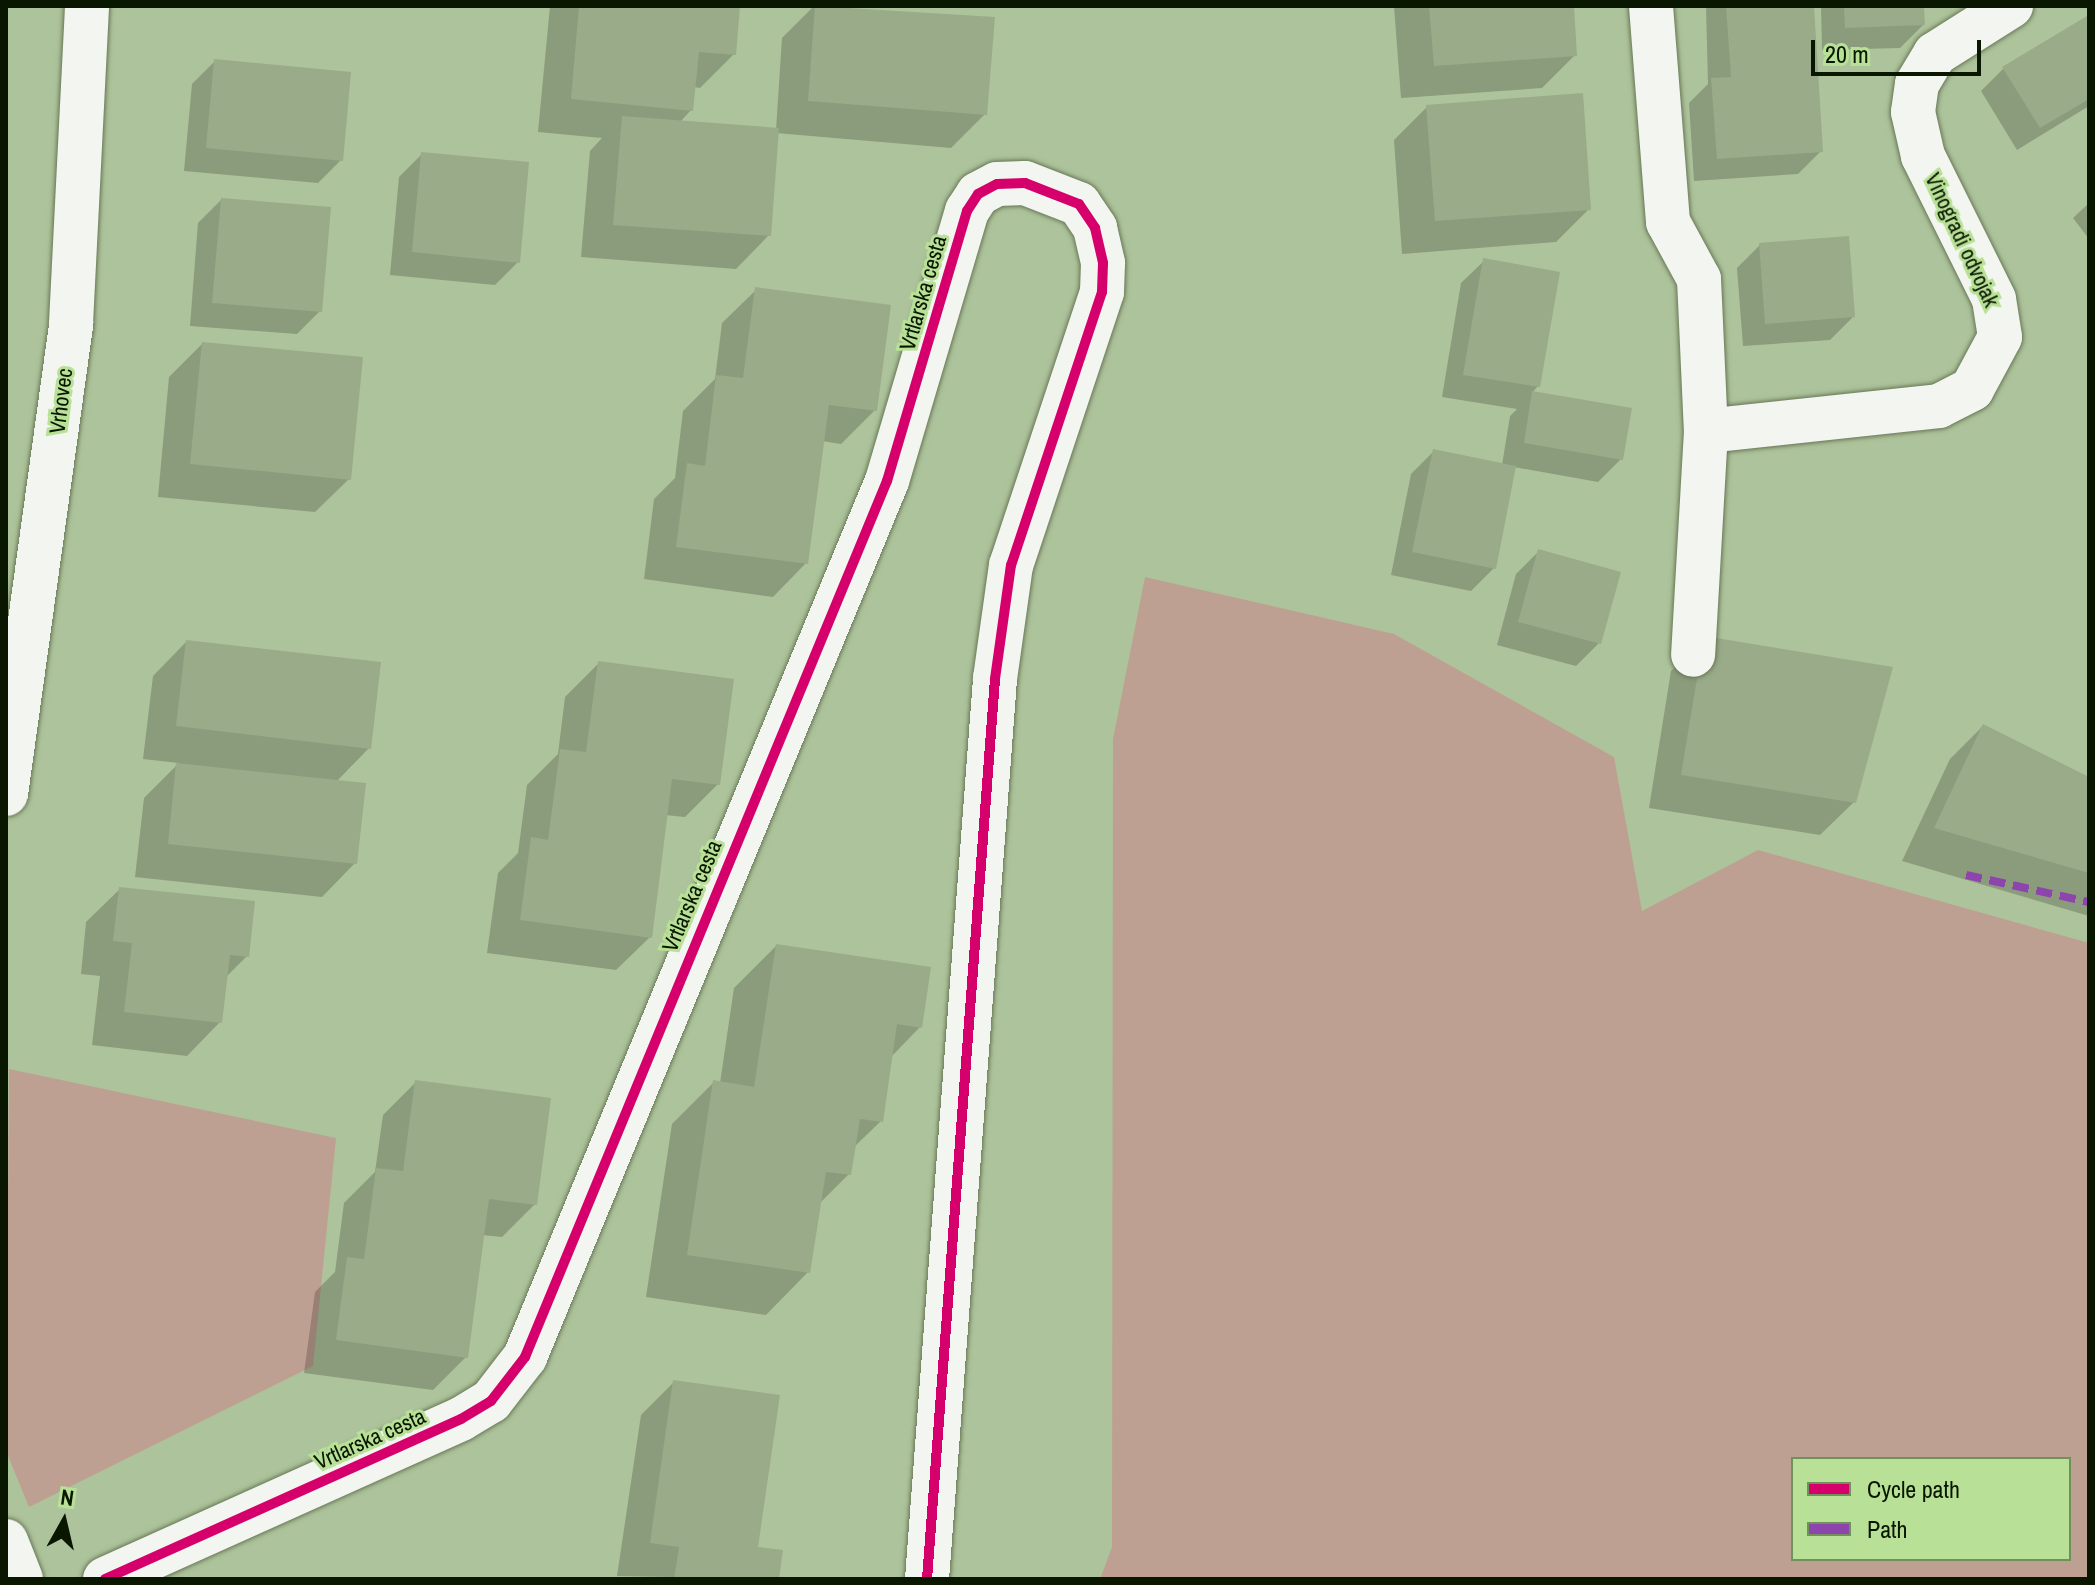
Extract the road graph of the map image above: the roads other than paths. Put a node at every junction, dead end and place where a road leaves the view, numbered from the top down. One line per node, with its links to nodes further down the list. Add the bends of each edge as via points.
1 (87, 6): 6 (street, Vrhovec, via 71,323)
2 (1651, 6): 4 (street, via 1668,222 1699,279)
3 (2011, 6): 4 (street, Vinogradi odvojak, via 1935,54 1917,84 1913,112 1923,156 1994,299 2000,337 1972,389 1939,406)
4 (1706, 431): 5 (street)
5 (1693, 655)
6 (6, 794)
7 (6, 1541): 8 (street)
8 (21, 1579)
9 (105, 1579): 10 (street, Vrtlarska cesta, via 461,1419 491,1401 525,1357 887,481 967,211 978,194 997,184 1025,183 1079,204 1095,228 1103,263 1102,292 1011,565 995,679)
10 (927, 1579)

